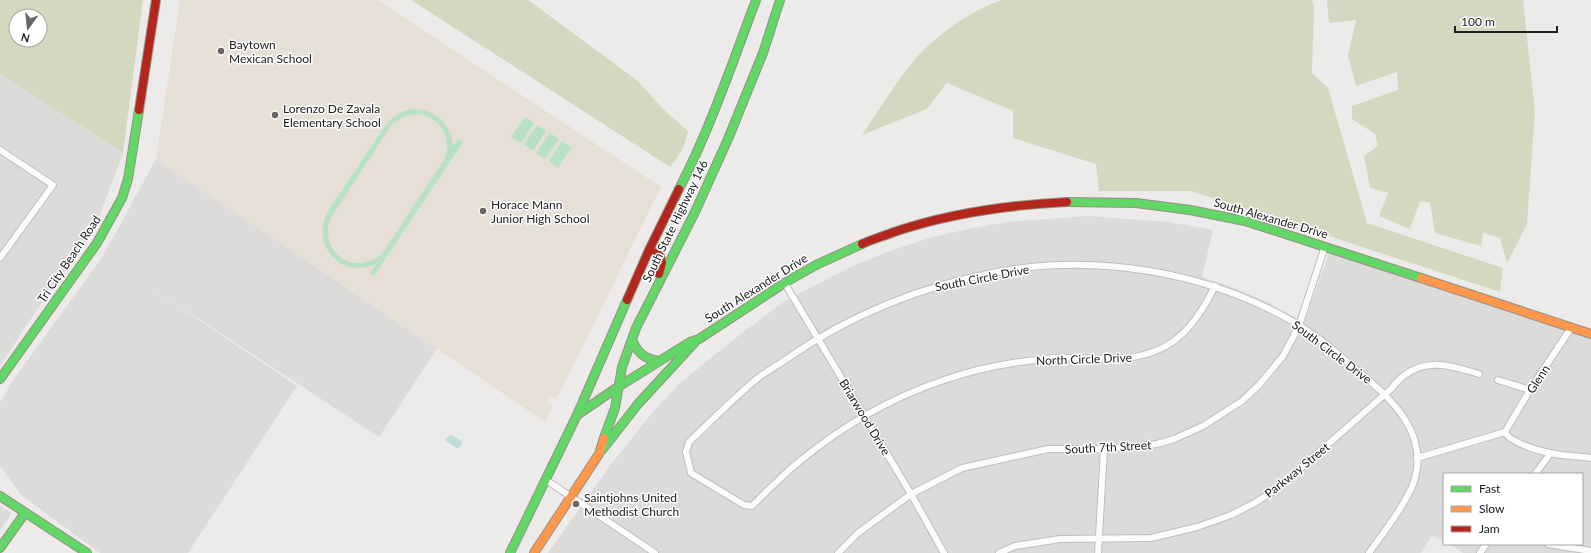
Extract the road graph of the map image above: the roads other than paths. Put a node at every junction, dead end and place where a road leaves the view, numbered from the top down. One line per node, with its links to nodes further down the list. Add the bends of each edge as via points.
1 (156, 0): 19 (main road, Tri City Beach Road, via 128,179 122,198 97,244)
2 (781, 0): 10 (main road, South State Highway 146, via 763,53 728,139)
3 (754, 3): 6 (main road, South State Highway 146, via 700,146)
4 (0, 150): 7 (street, via 53,185)
5 (1325, 246): 8 (main road, South Alexander Drive, via 1245,220 1194,210 1112,201 1050,201 989,209 919,224 858,246); 11 (street, South 7th Street); 12 (main road, South Alexander Drive)
6 (649, 250): 10 (main road, via 660,256 662,263); 24 (main road, South State Highway 146)
7 (0, 258)
8 (784, 282): 14 (street, Briarwood Drive); 15 (main road, South Alexander Drive)
9 (1215, 286): 11 (street, South Circle Drive, via 1250,300); 14 (street, South Circle Drive, via 1120,267 1057,265 1005,271 943,284 916,293 870,311); 25 (street, North Circle Drive, via 1200,314 1183,333 1159,350 1143,356 1107,359 1054,358 1003,364 945,379 900,396)
10 (654, 291): 16 (main road, South State Highway 146)
11 (1299, 326): 23 (street, South Circle Drive); 27 (street, South 7th Street, via 1283,356 1258,385 1242,401 1204,426 1157,444)
12 (1572, 328): 13 (main road, South Alexander Drive); 22 (street, Glenn)
13 (1591, 334)
14 (818, 337): 25 (street, Briarwood Drive); 35 (street, South Circle Drive, via 754,381 689,442 686,452 691,473)
15 (698, 339): 17 (main road, South Alexander Drive); 28 (main road, South Alexander Drive, via 638,404)
16 (632, 340): 17 (main road, via 641,356); 21 (main road, South State Highway 146)
17 (659, 361): 21 (main road, South Alexander Drive)
18 (1479, 374): 23 (street, Parkway Street, via 1447,364 1427,365 1399,379)
19 (0, 379)
20 (1498, 380): 22 (street)
21 (618, 387): 24 (main road, South Alexander Drive); 28 (main road, South State Highway 146, via 615,408)
22 (1530, 390): 26 (street, Glenn)
23 (1386, 394): 30 (street, South Circle Drive, via 1410,427 1415,440); 40 (street, Parkway Street, via 1278,488 1253,504 1231,515 1151,538)
24 (577, 415): 33 (main road)
25 (863, 416): 35 (street, North Circle Drive, via 800,461 752,506 744,505); 36 (street, Briarwood Drive)
26 (1505, 432): 29 (street, via 1518,443); 30 (street)
27 (1104, 449): 36 (street, South 7th Street, via 1048,449 962,468); 40 (street)
28 (599, 454): 37 (main road, South Alexander Drive)
29 (1550, 454): 31 (street); 32 (street)
30 (1417, 458): 52 (street, South Circle Drive, via 1416,475 1412,486)
31 (1591, 458)
32 (1537, 473)
33 (546, 480): 37 (street); 45 (main road)
34 (0, 491): 38 (main road)
35 (726, 494)
36 (911, 494): 48 (street, South 7th Street, via 858,533); 49 (street, Briarwood Drive)
37 (570, 496): 46 (main road, South Alexander Drive); 47 (street)
38 (3, 498): 39 (main road)
39 (25, 513): 42 (main road); 44 (main road)
40 (1099, 540): 50 (street, Parkway Street, via 1081,538 1037,542 1015,546); 51 (street)
41 (1554, 545): 43 (street)
42 (0, 548)
43 (1591, 551)
44 (87, 553)
45 (510, 553)
46 (534, 553)
47 (655, 553)
48 (838, 553)
49 (944, 553)
50 (999, 553)
51 (1098, 553)
52 (1369, 553)

